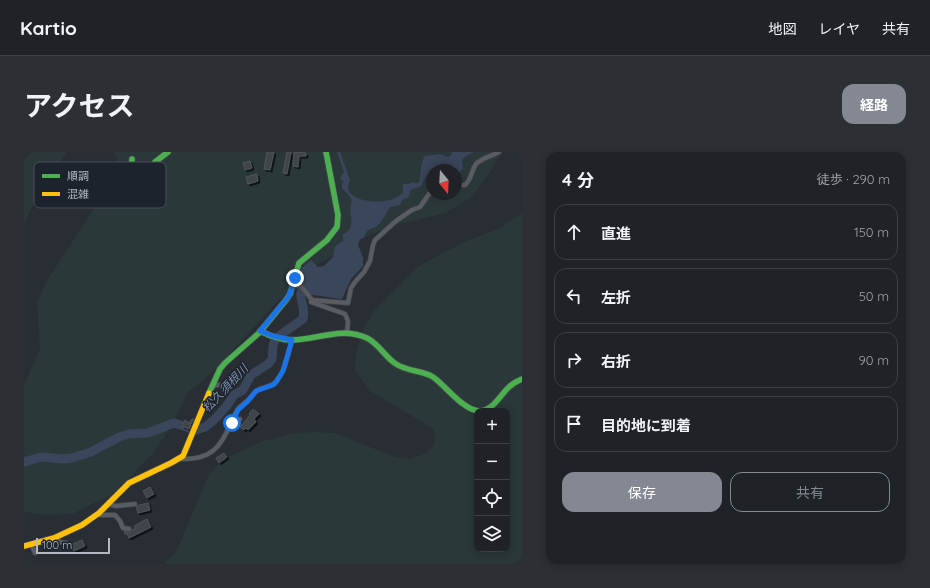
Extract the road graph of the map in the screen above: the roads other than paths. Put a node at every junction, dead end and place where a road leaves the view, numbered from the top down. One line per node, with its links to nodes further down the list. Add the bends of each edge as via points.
1 (168, 152): 4 (street)
2 (326, 152): 7 (street, via 338,215 336,227 327,240 299,263)
3 (499, 152): 5 (street, via 477,163 471,180)
4 (155, 162)
5 (462, 185)
6 (426, 198): 8 (street, via 420,207 393,224 375,240 370,261 351,288 348,303)
7 (293, 285): 8 (street, via 302,287); 9 (street, via 289,296)
8 (310, 300): 10 (street, via 346,315)
9 (260, 331): 11 (street); 14 (street, via 225,362)
10 (347, 333): 11 (street); 12 (street, via 371,340 396,364 426,373 456,398 476,410 491,407 509,386)
11 (292, 340): 16 (street, via 283,371 276,382 256,391 238,410)
12 (522, 379)
13 (224, 384): 14 (street)
14 (210, 388): 17 (street)
15 (240, 419): 16 (street)
16 (232, 423): 17 (street, via 216,449 205,455)
17 (180, 459): 18 (street, via 134,479)
18 (108, 504): 19 (street); 20 (street)
19 (135, 504)
20 (97, 515): 21 (street, via 115,515 123,528); 22 (street, via 77,529)
21 (129, 529)
22 (56, 537): 23 (street, via 60,542); 24 (street)
23 (66, 543)
24 (32, 544): 25 (street); 26 (street)
25 (24, 546)
26 (35, 553)

